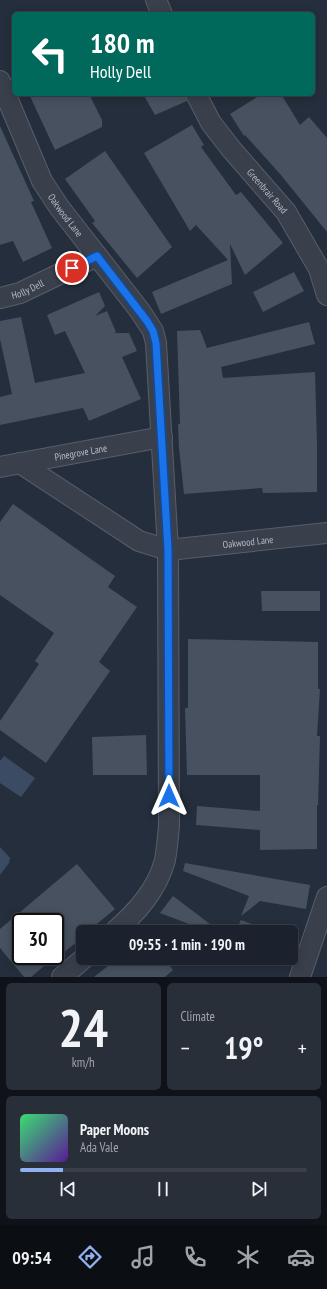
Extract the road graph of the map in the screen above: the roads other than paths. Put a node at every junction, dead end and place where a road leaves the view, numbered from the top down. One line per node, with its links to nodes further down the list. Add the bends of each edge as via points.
1 (156, 0): 2 (street)
2 (161, 12)
3 (0, 81): 5 (street, Oakwood Lane, via 42,181)
4 (197, 96): 6 (street, Greenbrair Road, via 211,123 289,218 319,269)
5 (97, 256): 7 (street, Holly Dell, via 20,293); 8 (street, Oakwood Lane, via 153,331)
6 (327, 295)
7 (0, 298)
8 (162, 437): 9 (street, Pinegrove Lane); 12 (street, Oakwood Lane)
9 (20, 463): 10 (street, Pinegrove Lane); 12 (street, via 139,541)
10 (0, 467)
11 (327, 533): 12 (street, Oakwood Lane)
12 (168, 550): 14 (street, Oakwood Lane, via 168,840 164,860 143,905)
13 (327, 897): 17 (street)
14 (122, 925)
15 (76, 965): 16 (street)
16 (62, 977)
17 (300, 977)

